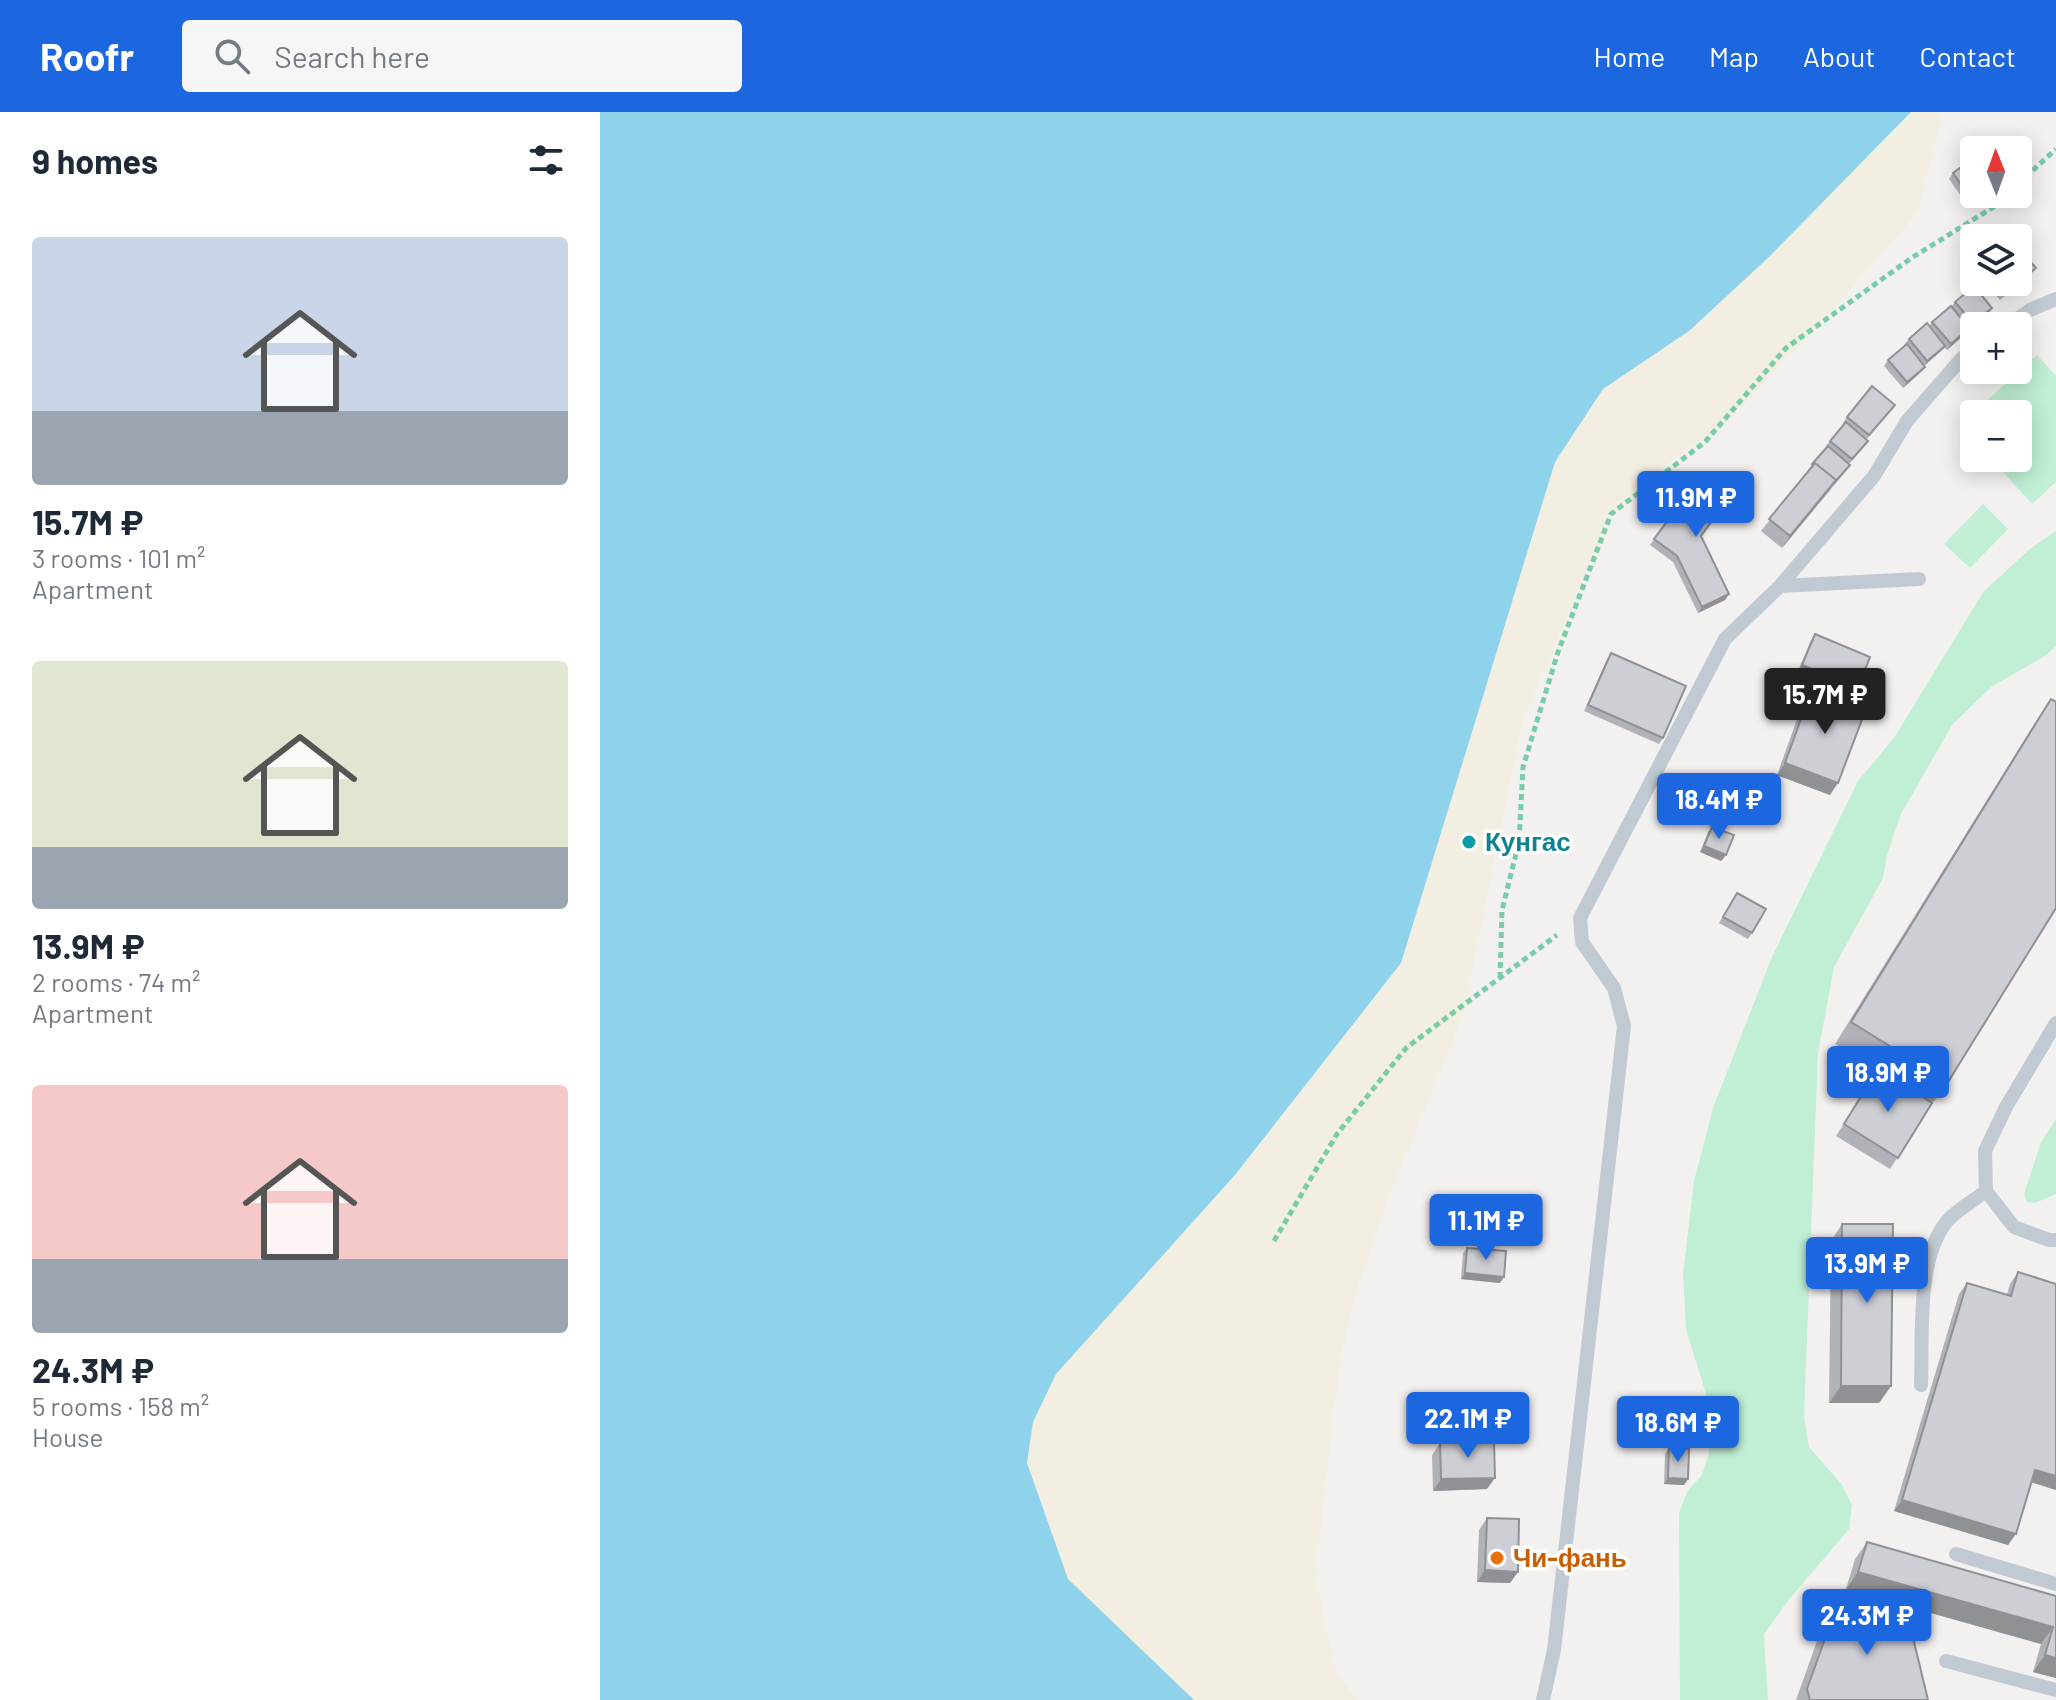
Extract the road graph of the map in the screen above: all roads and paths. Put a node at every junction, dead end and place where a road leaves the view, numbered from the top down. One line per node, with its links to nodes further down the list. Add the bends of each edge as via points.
1 (2056, 149): 2 (path)
2 (2032, 171)
3 (1992, 208): 10 (path, via 1786,348 1705,442 1611,514 1558,652 1523,767 1519,842 1502,910)
4 (2056, 299): 5 (lane)
5 (2027, 312)
6 (1960, 360): 8 (lane, via 1907,421 1874,476)
7 (1919, 579): 8 (lane)
8 (1780, 586): 9 (lane, via 1725,639)
9 (1580, 918): 10 (path); 20 (lane, via 1582,942 1614,988 1624,1026 1554,1650)
10 (1500, 978): 14 (path, via 1406,1048 1337,1134)
11 (2056, 1023): 12 (lane, via 1985,1151)
12 (1986, 1191): 13 (lane, via 2014,1227); 15 (lane, via 1949,1219 1937,1239 1926,1272)
13 (2056, 1240)
14 (1274, 1241)
15 (1921, 1385)
16 (1956, 1554): 17 (lane)
17 (2056, 1584)
18 (1946, 1661): 19 (lane)
19 (2056, 1690)
20 (1543, 1700)

